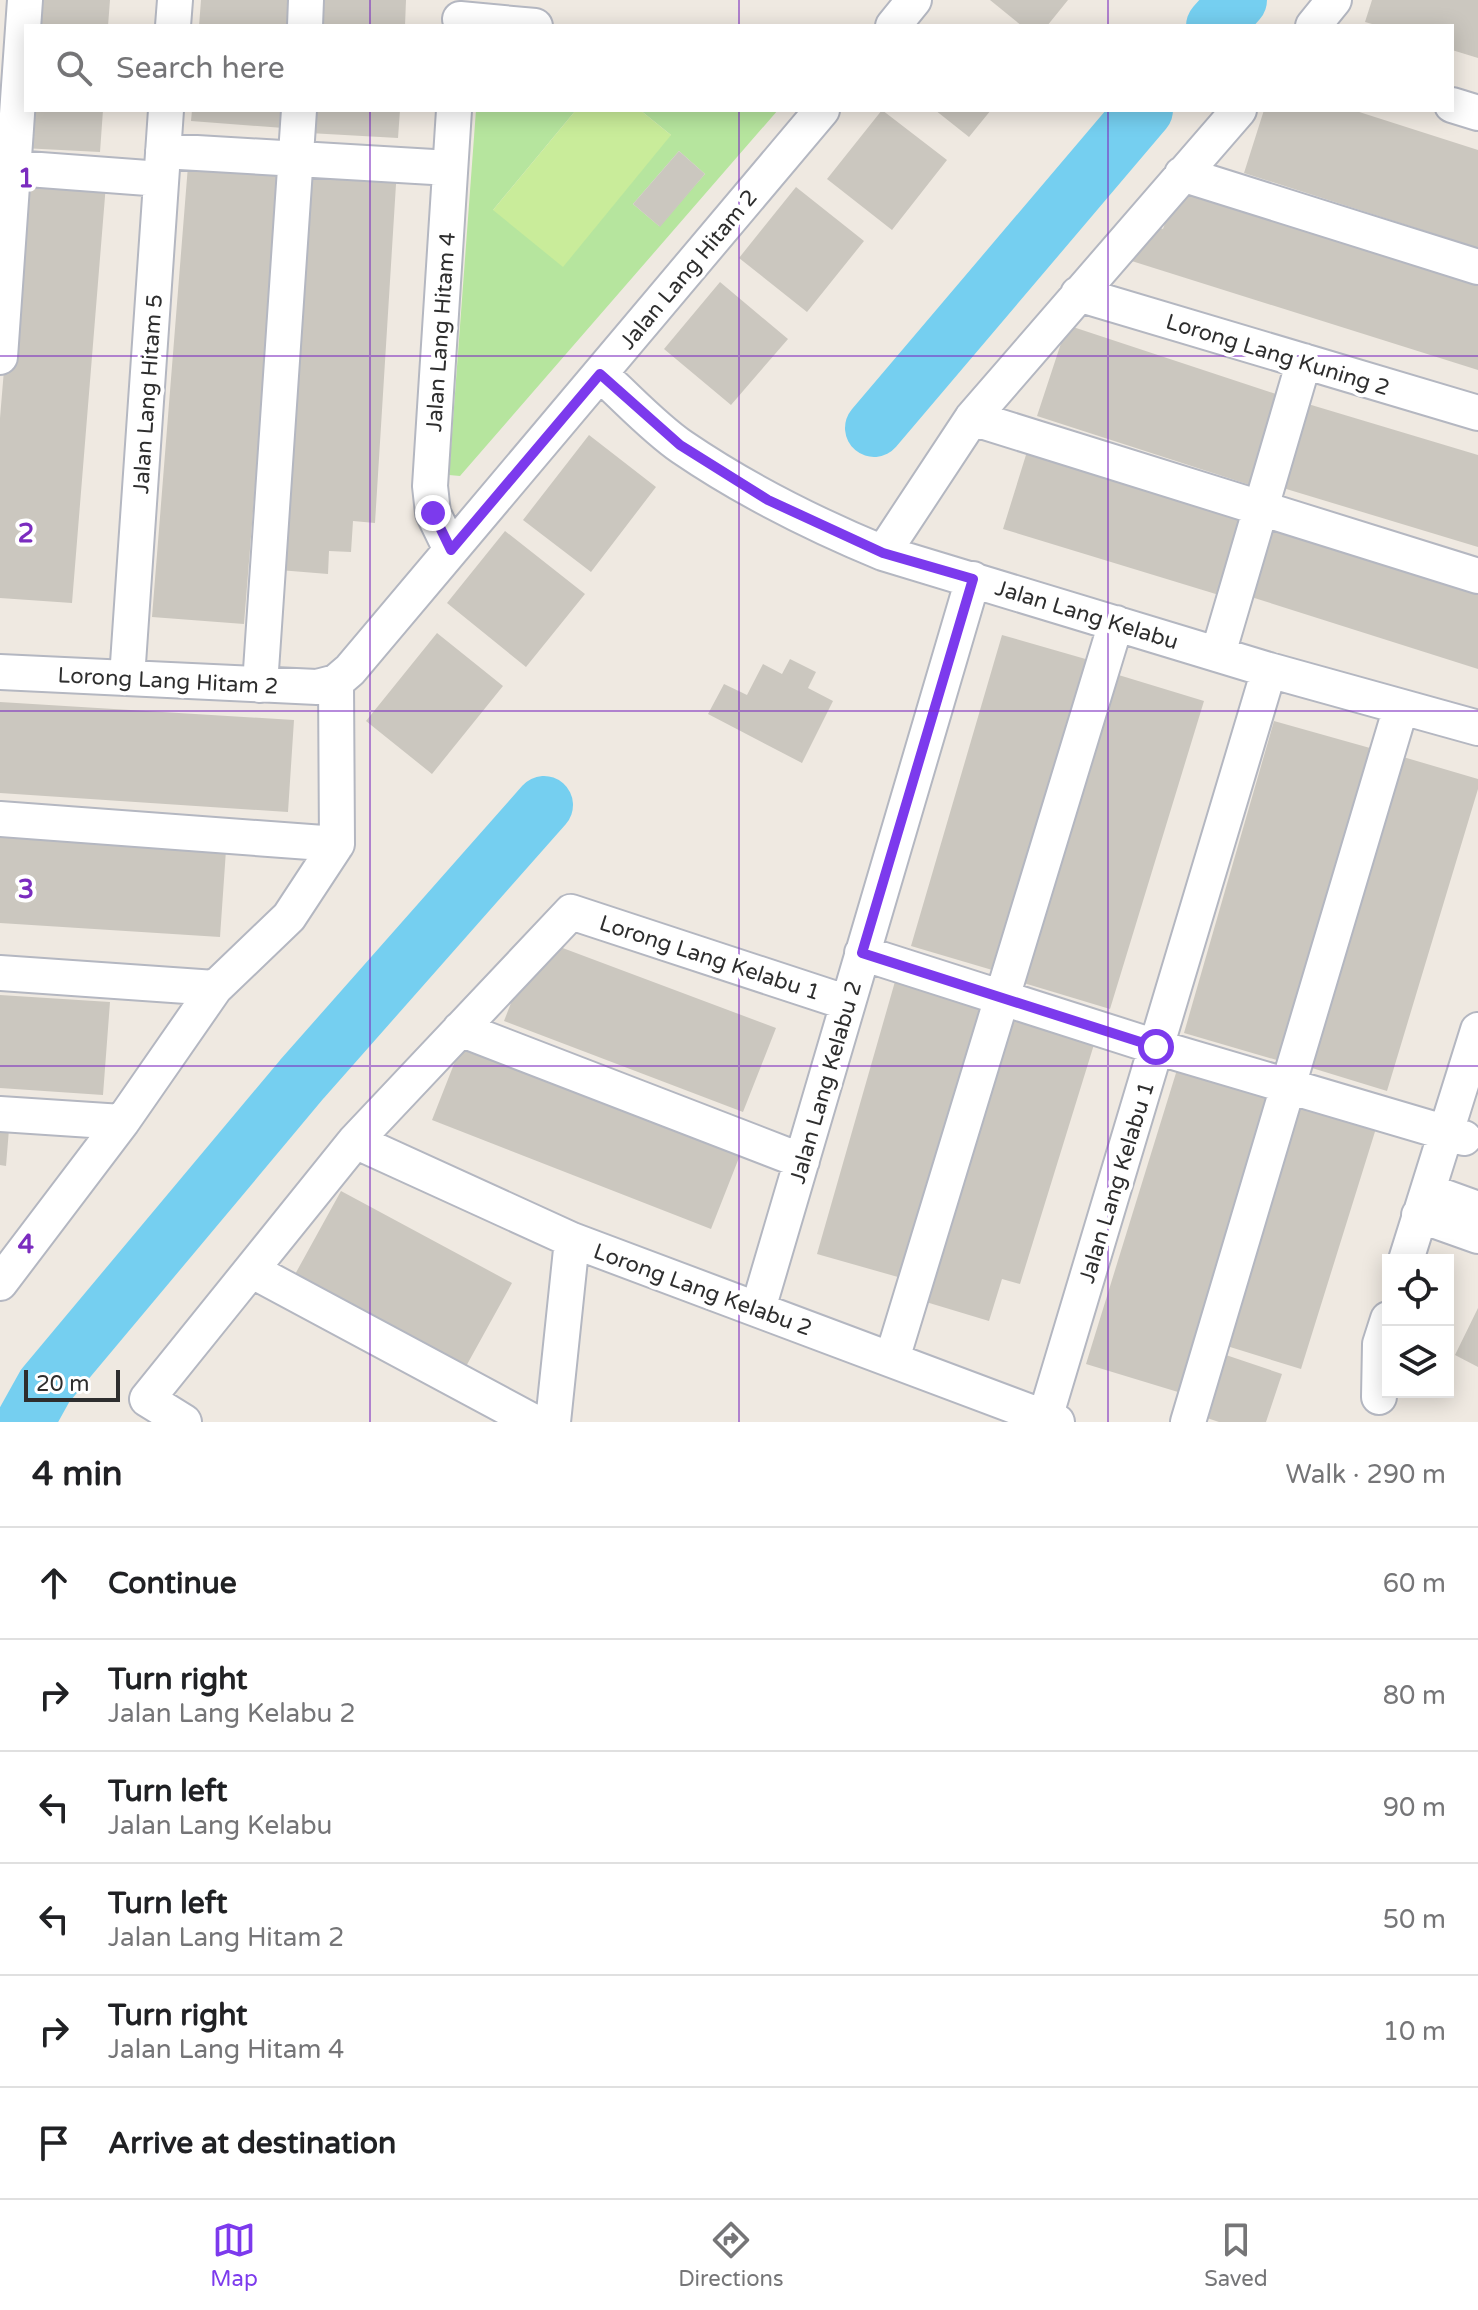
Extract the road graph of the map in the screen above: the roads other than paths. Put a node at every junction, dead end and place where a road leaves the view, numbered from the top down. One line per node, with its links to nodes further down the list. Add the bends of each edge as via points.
1 (25, 0): 21 (street)
2 (175, 0): 7 (street)
3 (306, 0): 8 (street)
4 (914, 0): 10 (street)
5 (1334, 0): 11 (street)
6 (460, 15): 9 (street)
7 (173, 24)
8 (305, 24)
9 (521, 24)
10 (895, 24)
11 (1315, 24)
12 (1454, 106): 18 (street)
13 (166, 112): 20 (street, Jalan Lang Hitam 5)
14 (299, 112): 19 (street)
15 (454, 112): 22 (street, Jalan Lang Hitam 4)
16 (820, 112): 28 (street, Jalan Lang Hitam 2)
17 (1237, 112): 23 (street)
18 (1478, 113)
19 (295, 159): 20 (street); 22 (street); 42 (street)
20 (162, 165): 21 (street); 40 (street, Jalan Lang Hitam 5)
21 (7, 167): 26 (street)
22 (450, 168): 32 (street, Jalan Lang Hitam 4, via 430,486 433,513)
23 (1182, 174): 24 (street); 25 (street)
24 (1478, 267)
25 (1078, 294): 27 (street, Lorong Lang Kuning 2); 30 (street)
26 (0, 357)
27 (1304, 361): 29 (street, Lorong Lang Kuning 2); 31 (street)
28 (600, 374): 32 (street, Jalan Lang Hitam 2); 33 (street, Jalan Lang Kelabu, via 680,445 768,500)
29 (1478, 413)
30 (972, 418): 31 (street); 33 (street)
31 (1261, 508): 34 (street); 37 (street)
32 (451, 550): 41 (street, Jalan Lang Hitam 2)
33 (883, 553): 35 (street, Jalan Lang Kelabu)
34 (1478, 576)
35 (973, 579): 36 (street, Jalan Lang Kelabu); 47 (street, Jalan Lang Kelabu 2)
36 (1116, 623): 37 (street, Jalan Lang Kelabu); 50 (street)
37 (1218, 654): 38 (street, Jalan Lang Kelabu)
38 (1269, 670): 43 (street, Jalan Lang Kelabu); 54 (street, Jalan Lang Kelabu 1)
39 (0, 672): 40 (street, Lorong Lang Hitam 2)
40 (127, 678): 42 (street, Lorong Lang Hitam 2)
41 (336, 682): 42 (street, Lorong Lang Hitam 2, via 317,687); 46 (street)
42 (260, 685)
43 (1401, 707): 44 (street, Jalan Lang Kelabu); 55 (street)
44 (1478, 728)
45 (0, 819): 46 (street)
46 (337, 844): 49 (street, via 289,917)
47 (862, 953): 50 (street); 51 (street, Jalan Lang Kelabu 2)
48 (0, 973): 49 (street)
49 (215, 988): 58 (street)
50 (1002, 997): 54 (street); 71 (street)
51 (848, 1003): 52 (street, Lorong Lang Kelabu 1, via 571,912); 61 (street, Jalan Lang Kelabu 2)
52 (460, 1029): 60 (street); 61 (street)
53 (1478, 1030): 59 (street)
54 (1156, 1047): 55 (street); 73 (street, Jalan Lang Kelabu 1)
55 (1288, 1085): 59 (street); 77 (street)
56 (1478, 1089): 59 (street)
57 (0, 1114): 58 (street)
58 (122, 1122): 68 (street)
59 (1455, 1135): 62 (street)
60 (355, 1141): 64 (street, Lorong Lang Kelabu 2); 67 (street)
61 (802, 1161): 69 (street, Jalan Lang Kelabu 2)
62 (1442, 1207): 63 (street); 65 (street); 66 (street)
63 (1478, 1236)
64 (572, 1240): 69 (street, Lorong Lang Kelabu 2); 76 (street)
65 (1410, 1254)
66 (1430, 1254)
67 (251, 1270): 74 (street, via 147,1399); 75 (street)
68 (0, 1283)
69 (758, 1309): 71 (street, Lorong Lang Kelabu 2)
70 (1386, 1326): 72 (street, via 1380,1344)
71 (892, 1359): 73 (street, Lorong Lang Kelabu 2)
72 (1379, 1399)
73 (1051, 1420)
74 (184, 1422)
75 (534, 1422)
76 (553, 1422)
77 (1188, 1422)

